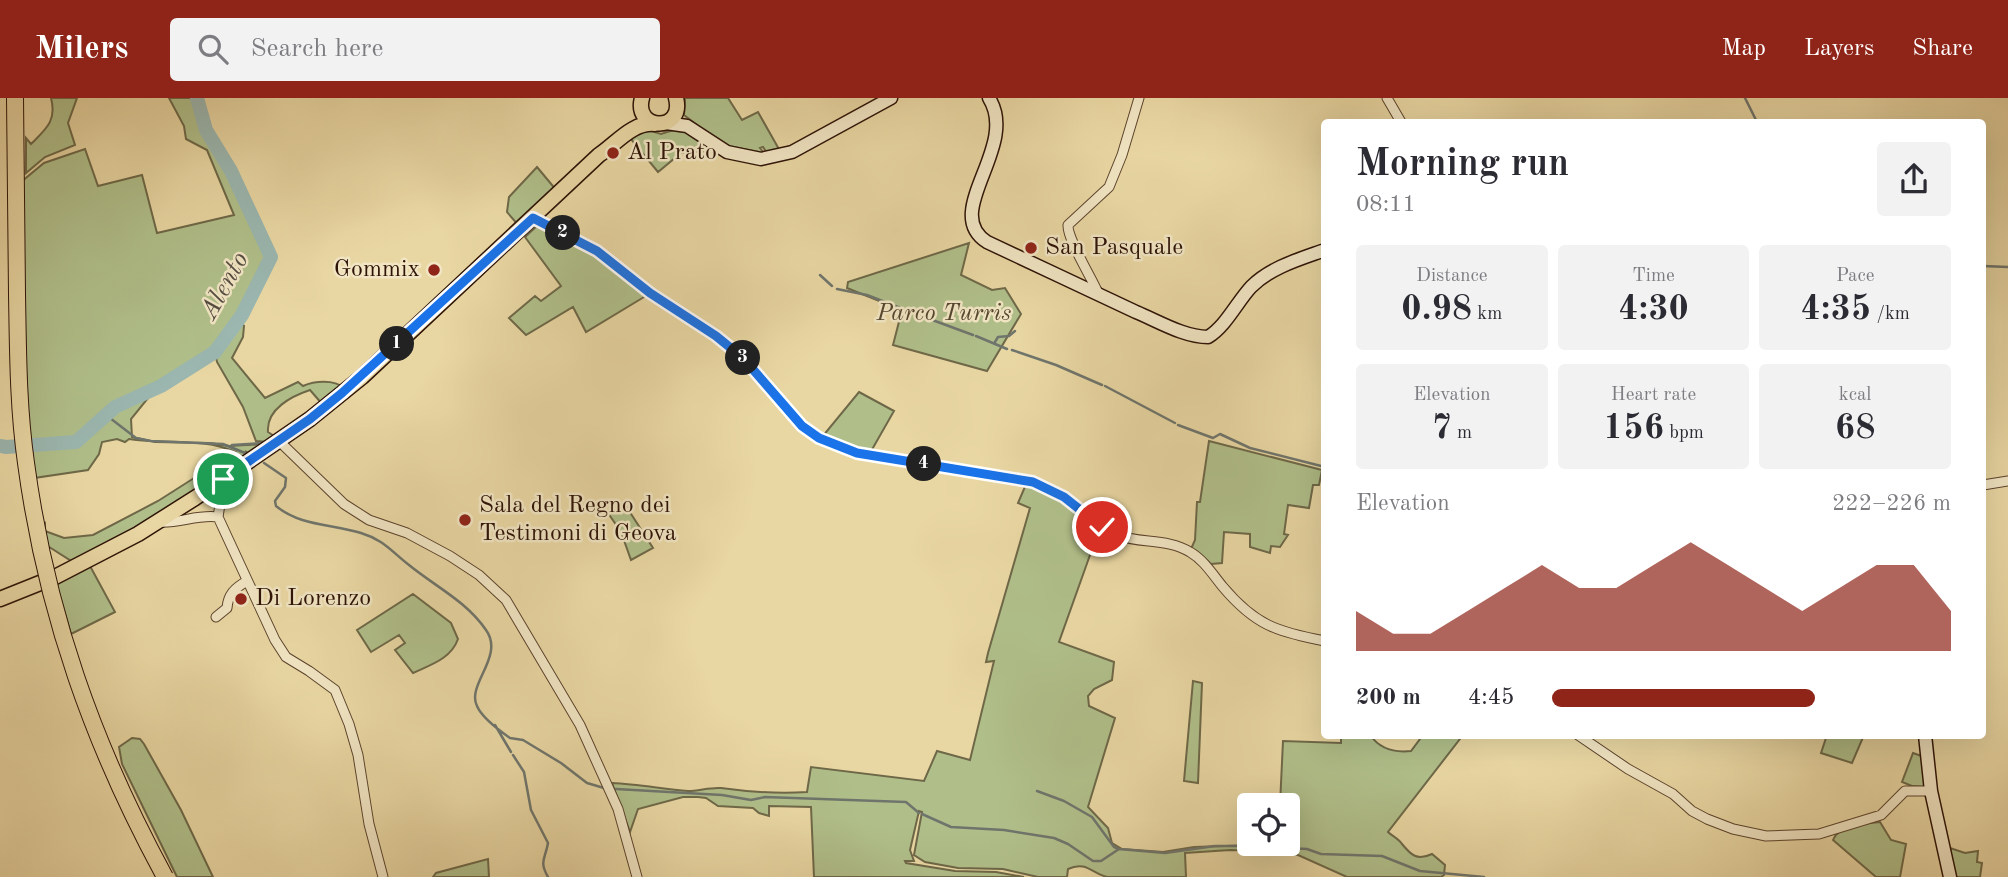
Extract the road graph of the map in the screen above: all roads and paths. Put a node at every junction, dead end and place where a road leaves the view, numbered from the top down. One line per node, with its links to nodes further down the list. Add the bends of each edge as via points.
1 (6, 98): 29 (highway, via 9,384 28,537 75,707 111,793)
2 (15, 98): 30 (highway, bridge, via 18,383 40,548 61,634 87,712)
3 (891, 98): 11 (street, via 778,157 761,159 727,152)
4 (989, 98): 15 (street, via 996,115 996,137 972,204 973,228 987,242)
5 (1139, 98): 15 (street, via 1109,187 1068,225)
6 (1387, 98): 9 (street)
7 (639, 101): 10 (main road, via 644,117); 12 (main road)
8 (678, 102): 10 (main road, via 674,117); 11 (street, via 683,120)
9 (1399, 119)
10 (661, 123): 11 (street, via 682,124); 12 (main road, via 634,127)
11 (696, 132)
12 (599, 155): 13 (main road)
13 (533, 218): 16 (main road, via 348,388); 25 (street, via 597,251 716,336 819,438 857,453 1016,477 1046,486 1117,535 1171,544 1194,554 1246,611 1264,624)
14 (1321, 252): 15 (street, via 1261,278 1208,337 1166,325)
15 (1099, 295)
16 (279, 441): 17 (main road); 32 (street, via 344,504 450,556 506,600 580,725 618,809)
17 (223, 479): 20 (street); 21 (main road)
18 (2008, 481): 19 (street)
19 (1986, 485)
20 (218, 517): 21 (street); 22 (street)
21 (158, 522): 23 (main road, via 85,562)
22 (247, 580): 24 (street, via 234,590 228,608); 31 (street, via 286,657 335,690 358,755)
23 (0, 599)
24 (216, 617)
25 (1321, 640)
26 (1584, 739): 28 (street, via 1707,819 1766,836 1819,834 1881,815 1905,791)
27 (1925, 739): 28 (street)
28 (1931, 791): 33 (street)
29 (154, 877)
30 (165, 877)
31 (383, 877)
32 (637, 877)
33 (1950, 877)

